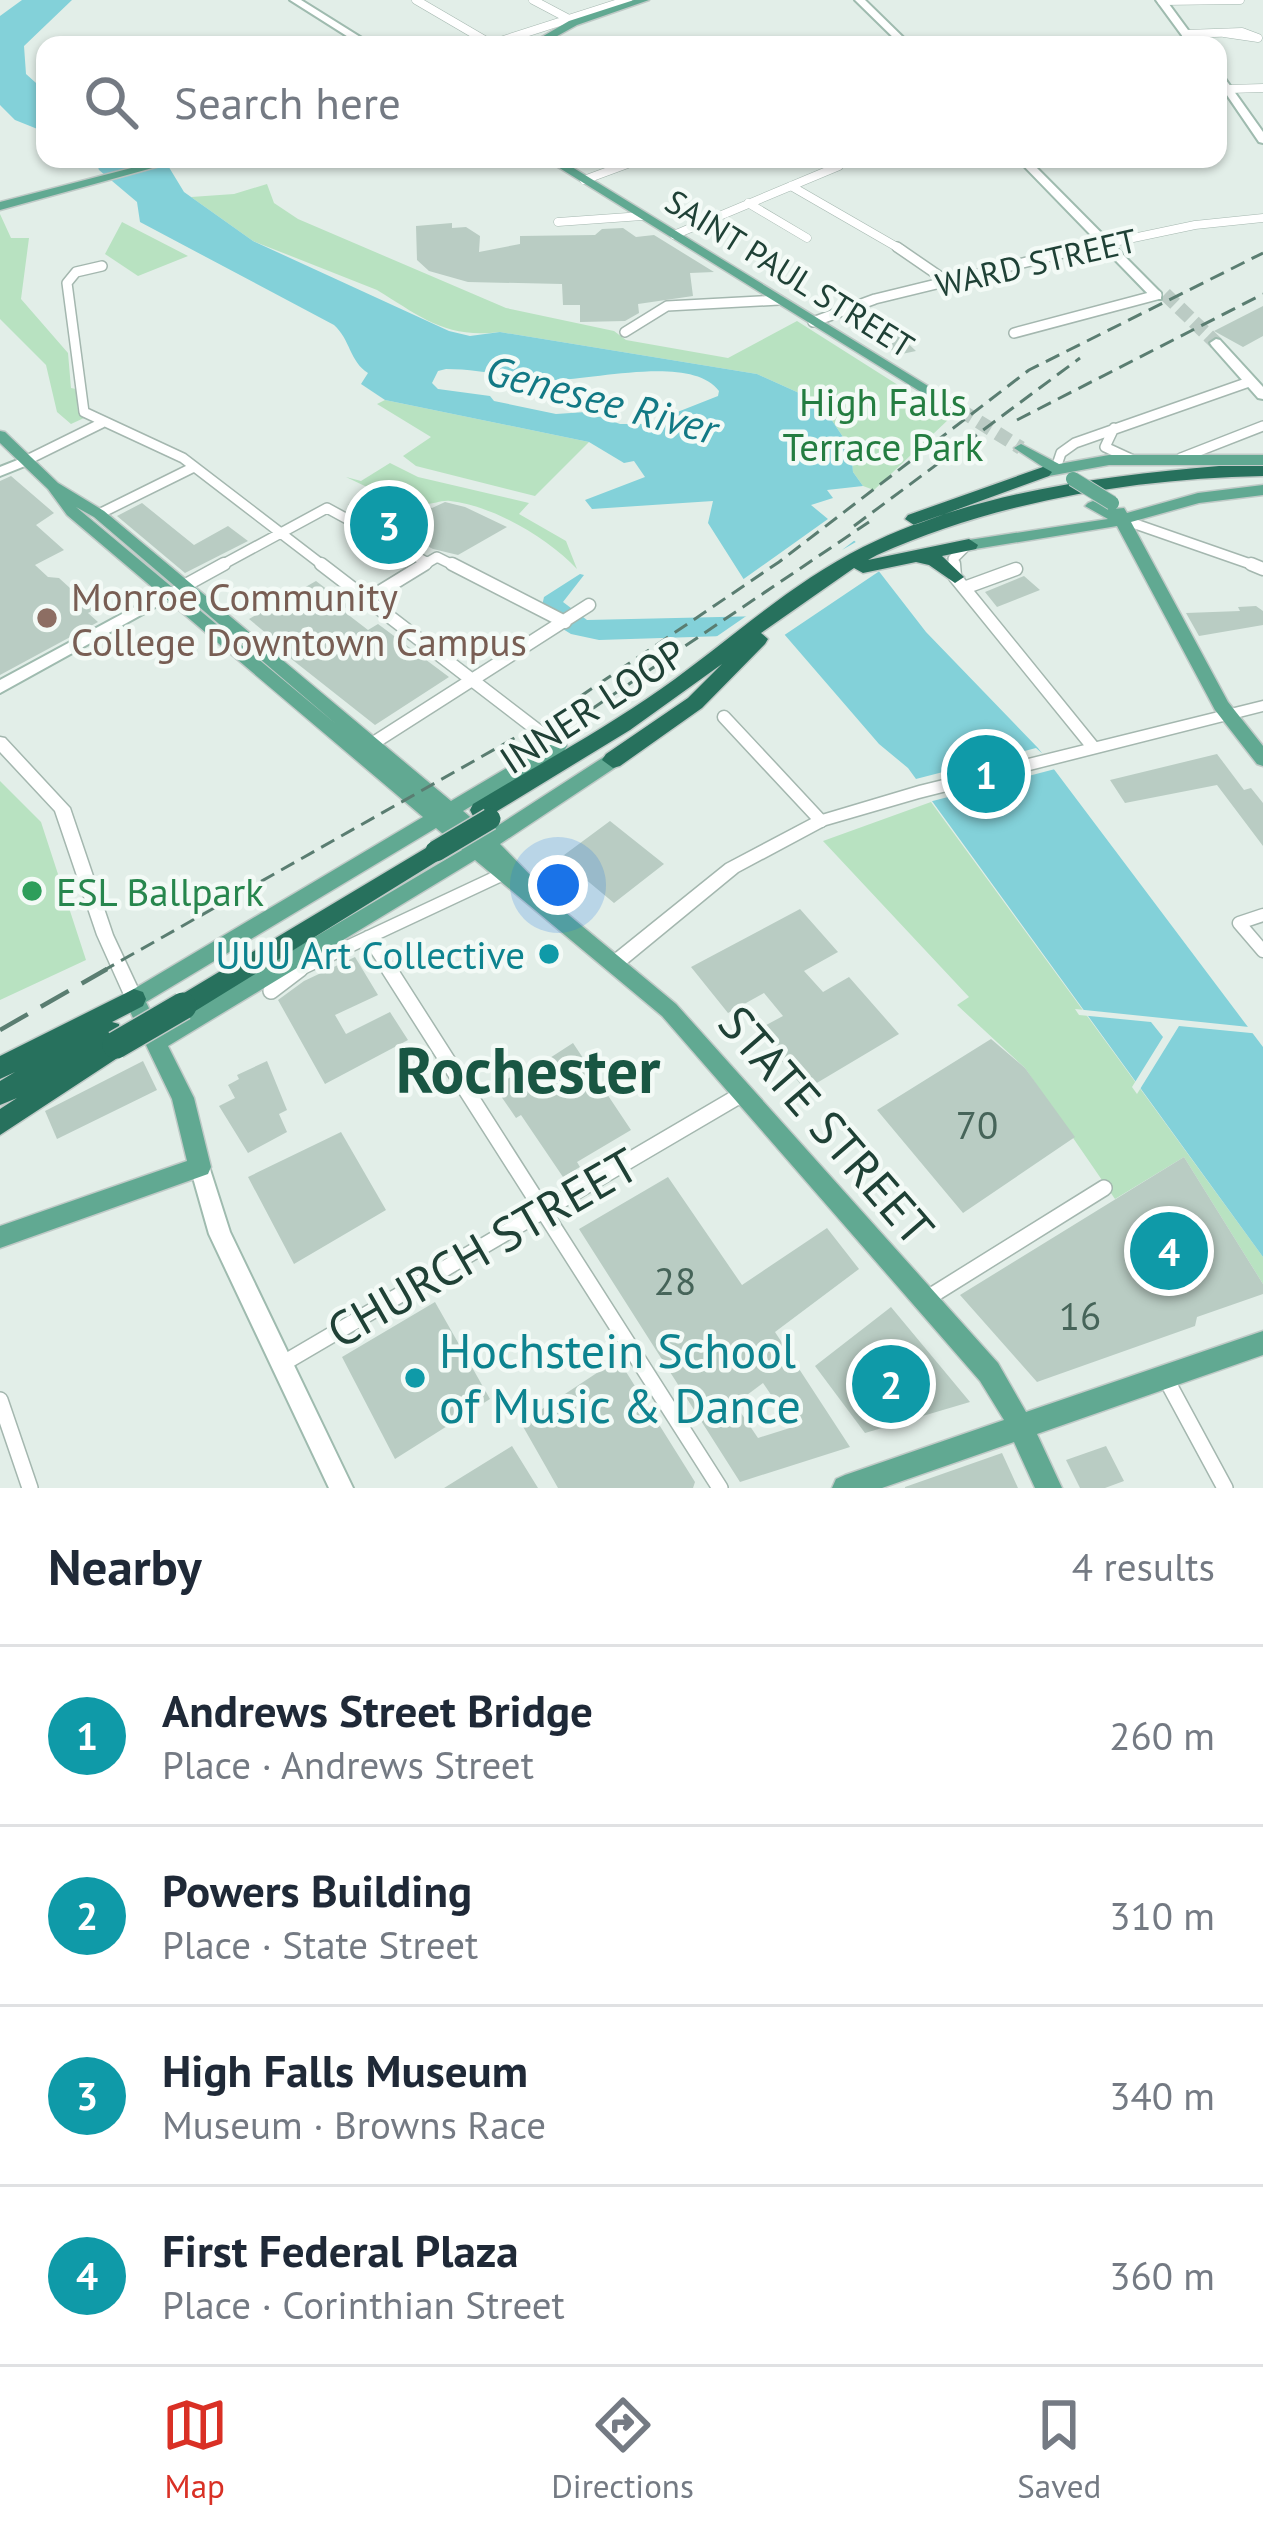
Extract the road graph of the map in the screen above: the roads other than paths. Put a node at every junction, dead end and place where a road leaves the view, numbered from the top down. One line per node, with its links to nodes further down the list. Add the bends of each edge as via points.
1 (295, 0): 12 (main road)
2 (416, 0): 13 (street)
3 (533, 0): 9 (street)
4 (628, 0): 9 (street)
5 (860, 0): 17 (main road)
6 (1240, 0): 8 (street)
7 (652, 1): 15 (main road); 16 (main road)
8 (1162, 1): 11 (main road)
9 (569, 19): 14 (street)
10 (1225, 33): 11 (street)
11 (1186, 34)
12 (353, 36)
13 (478, 36)
14 (519, 36)
15 (549, 36)
16 (567, 36)
17 (897, 36)
18 (1227, 85): 19 (street)
19 (1263, 88)
20 (1227, 93): 21 (main road)
21 (1263, 140)
22 (144, 168): 30 (main road)
23 (565, 168): 27 (main road, SAINT PAUL STREET)
24 (616, 168): 27 (street)
25 (834, 168): 28 (street)
26 (1031, 168): 38 (main road)
27 (584, 180): 31 (main road, SAINT PAUL STREET)
28 (791, 186): 29 (street); 40 (street)
29 (748, 203): 35 (street); 37 (street)
30 (0, 206)
31 (642, 216): 33 (street); 35 (main road, SAINT PAUL STREET)
32 (1263, 218): 34 (street, WARD STREET)
33 (558, 222)
34 (1202, 224): 36 (street); 38 (street, WARD STREET)
35 (674, 235): 42 (main road, SAINT PAUL STREET)
36 (1220, 237)
37 (807, 238)
38 (1109, 244): 40 (street, WARD STREET); 41 (main road)
39 (102, 266): 50 (street, via 73,274 67,293 82,408)
40 (948, 282): 43 (street, WARD STREET)
41 (1158, 294): 45 (street)
42 (779, 300): 43 (main road, SAINT PAUL STREET); 44 (street, via 667,306)
43 (813, 322): 49 (main road, SAINT PAUL STREET)
44 (625, 332)
45 (1015, 333)
46 (1216, 348): 47 (main road)
47 (1256, 381): 48 (main road); 52 (street)
48 (1263, 395)
49 (958, 412)
50 (102, 423): 57 (street); 59 (street)
51 (1263, 426): 55 (street)
52 (1115, 428): 56 (street, via 1107,448); 61 (street, via 1068,446)
53 (0, 435): 57 (main road, STATE STREET)
54 (1018, 450): 61 (main road)
55 (1180, 458): 56 (main road); 58 (main road)
56 (1135, 459): 61 (main road)
57 (25, 460): 60 (main road); 63 (main road, STATE STREET)
58 (1263, 460)
59 (194, 467): 65 (street); 67 (street)
60 (0, 472)
61 (1058, 475): 66 (main road); 66 (main road, bridge, via 1112,503); 69 (highway, via 925,514)
62 (1263, 475): 69 (highway, INNER LOOP, via 1097,495)
63 (53, 486): 65 (main road, STATE STREET); 75 (main road, STATE STREET, via 72,512)
64 (1263, 490): 66 (main road)
65 (99, 514): 75 (main road, STATE STREET)
66 (1124, 520): 68 (main road); 73 (street); 83 (main road)
67 (281, 533): 71 (street, via 327,508); 75 (street); 76 (street)
68 (969, 545): 70 (highway); 74 (street, via 953,559)
69 (870, 555): 70 (highway); 79 (highway, INNER LOOP); 79 (highway, INNER LOOP, via 811,587)
70 (897, 556): 74 (highway, via 931,558)
71 (433, 560): 76 (street); 78 (street, via 536,606)
72 (1016, 569): 74 (street)
73 (1263, 569)
74 (960, 583): 87 (street)
75 (176, 590): 81 (main road); 88 (main road, STATE STREET)
76 (368, 599): 80 (street)
77 (584, 609): 78 (street)
78 (559, 626): 80 (street)
79 (749, 639): 86 (highway); 90 (highway, via 695,703); 92 (highway, INNER LOOP, bridge, via 659,713 485,814)
80 (472, 679): 86 (street); 88 (street)
81 (0, 687)
82 (1263, 706): 83 (street)
83 (1227, 714): 87 (street); 89 (main road)
84 (724, 718): 91 (street)
85 (0, 742): 102 (street, via 62,808)
86 (558, 746): 92 (main road)
87 (1093, 747): 91 (street)
88 (365, 748): 92 (main road, STATE STREET)
89 (1263, 759)
90 (613, 760): 93 (main road)
91 (821, 821): 100 (street, via 732,868)
92 (438, 831): 93 (main road, STATE STREET); 102 (main road); 103 (highway, INNER LOOP, bridge)
93 (481, 847): 94 (main road, STATE STREET); 95 (main road); 96 (main road, STATE STREET)
94 (501, 875): 96 (main road, STATE STREET); 98 (street)
95 (417, 886): 98 (street); 104 (main road)
96 (543, 903): 100 (main road, STATE STREET)
97 (1263, 915): 99 (street, via 1239,922)
98 (368, 937): 101 (street); 113 (street)
99 (1263, 951)
100 (614, 964): 107 (main road, STATE STREET, via 676,1017)
101 (271, 991)
102 (134, 999): 104 (main road); 105 (highway)
103 (113, 1039): 106 (highway); 108 (highway, INNER LOOP); 109 (highway, INNER LOOP); 110 (highway)
104 (157, 1041): 111 (main road, via 187,1107)
105 (0, 1068)
106 (0, 1084)
107 (744, 1093): 113 (street, CHURCH STREET); 115 (main road, STATE STREET)
108 (0, 1094)
109 (0, 1108)
110 (0, 1123)
111 (200, 1166): 114 (main road); 117 (main road, via 220,1234)
112 (1104, 1188): 115 (street)
113 (544, 1212): 117 (street, CHURCH STREET); 124 (street)
114 (0, 1238)
115 (926, 1300): 120 (main road, STATE STREET, via 995,1380)
116 (1262, 1346): 118 (main road)
117 (282, 1364): 123 (main road)
118 (1165, 1377): 120 (main road); 126 (street)
119 (0, 1400): 122 (street)
120 (1021, 1427): 121 (main road); 125 (main road, STATE STREET)
121 (861, 1485)
122 (30, 1488)
123 (341, 1488)
124 (720, 1488)
125 (1048, 1488)
126 (1225, 1488)

